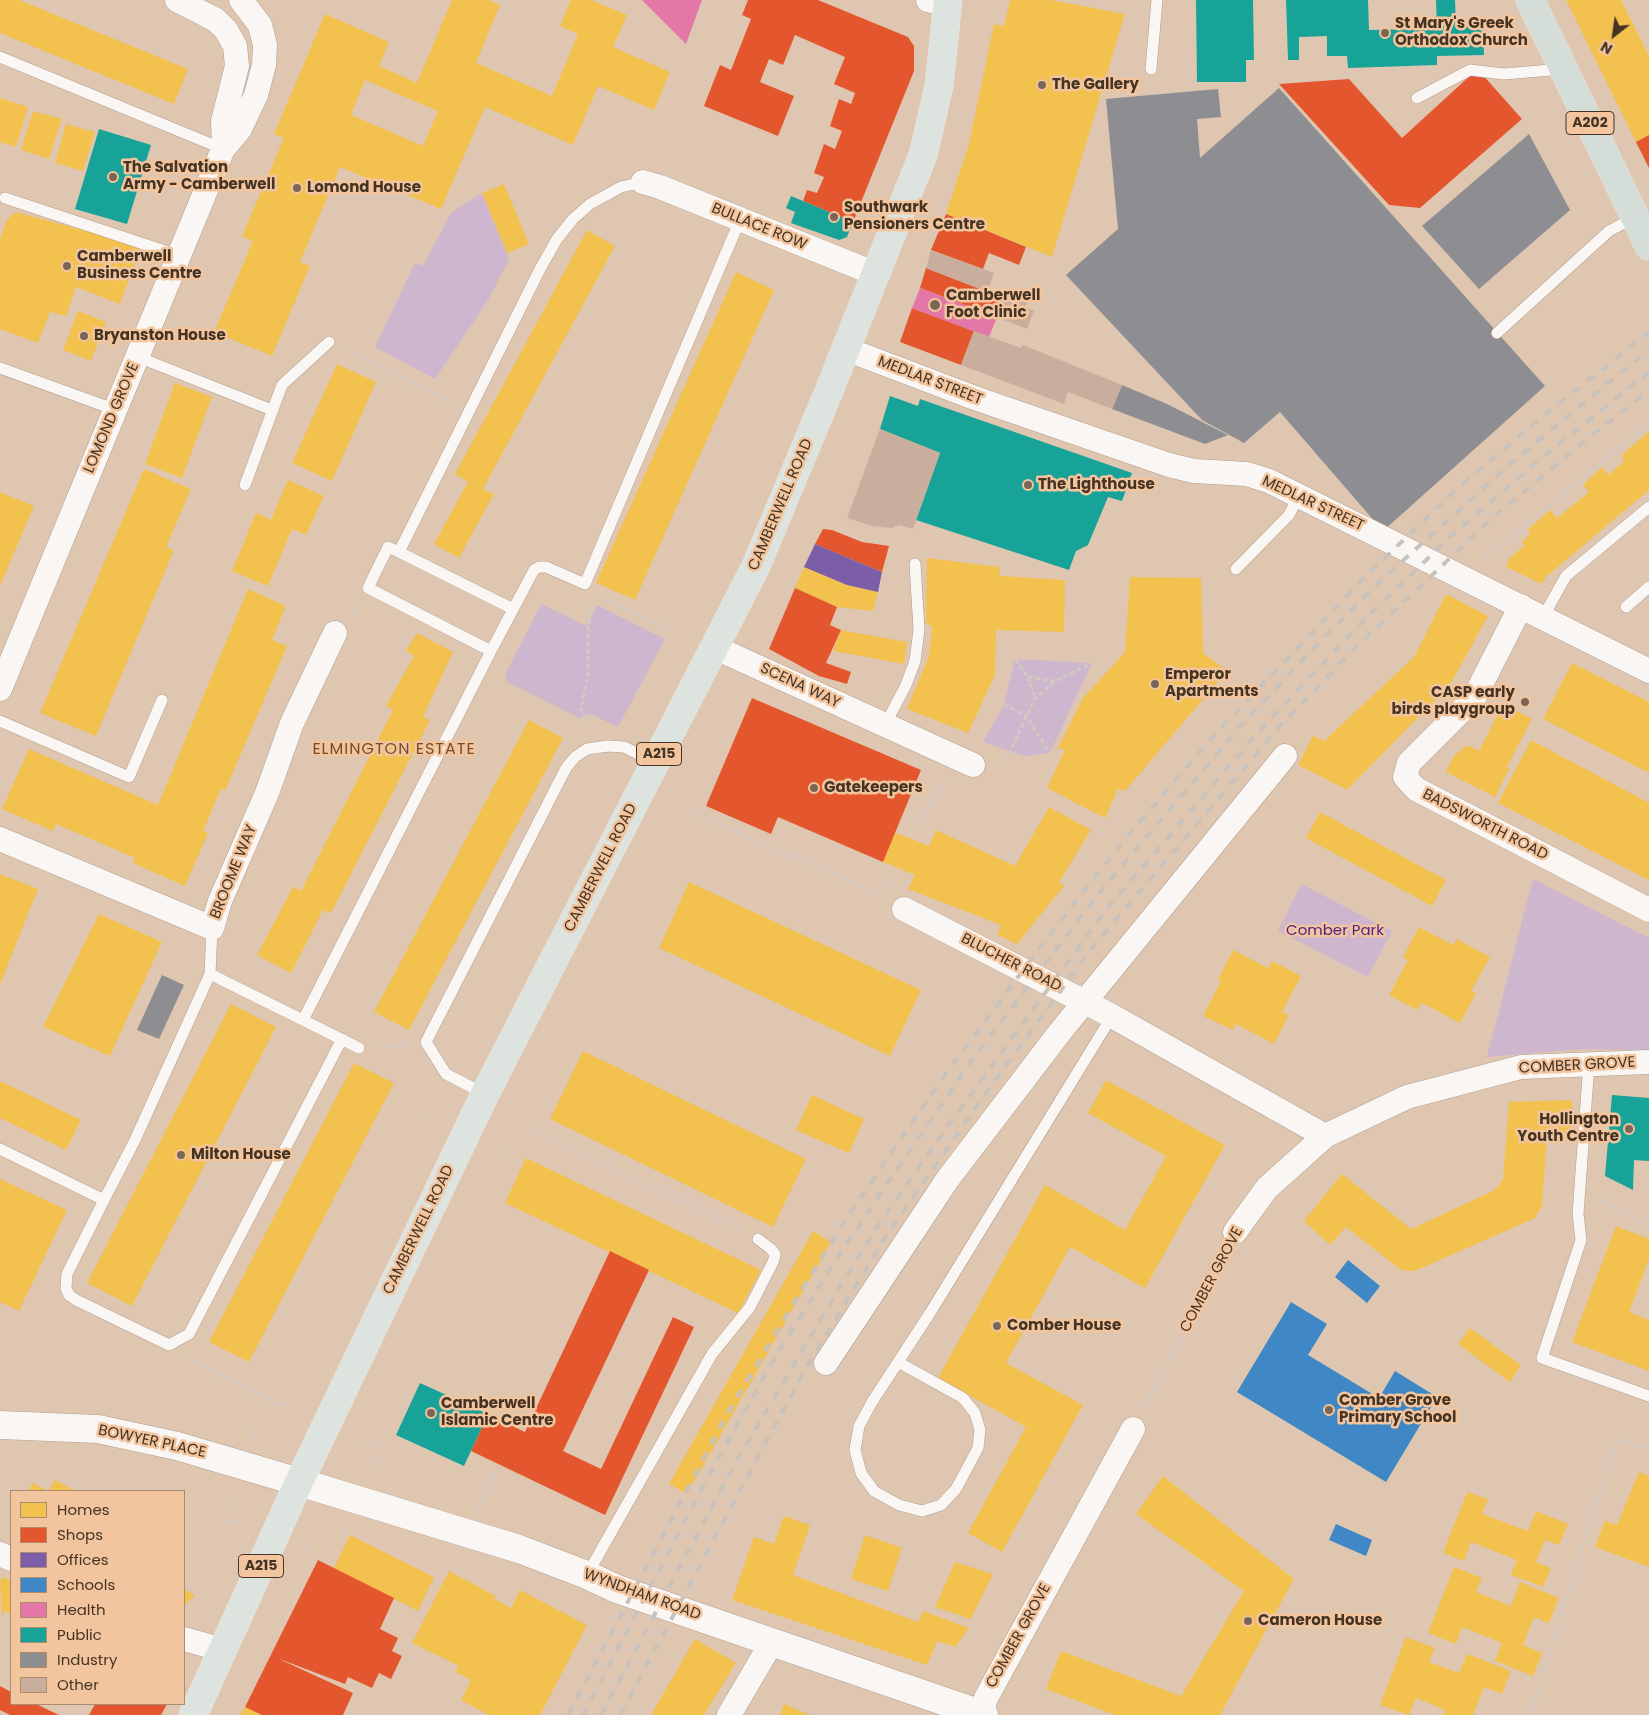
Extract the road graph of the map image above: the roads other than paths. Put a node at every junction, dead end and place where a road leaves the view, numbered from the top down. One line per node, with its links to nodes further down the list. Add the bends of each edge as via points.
1 (177, 0): 10 (street, LOMOND GROVE, via 202,11 226,30 235,46 237,66 223,121)
2 (1156, 0): 7 (lane)
3 (1530, 0): 8 (highway, A202)
4 (942, 2): 17 (main road, CAMBERWELL ROAD / A215, via 939,86 932,121 923,154)
5 (244, 3): 10 (street, LOMOND GROVE, via 260,25 265,60 248,115)
6 (0, 57): 10 (lane)
7 (1150, 69)
8 (1564, 69): 9 (lane, via 1504,74 1470,70); 13 (highway, A202)
9 (1417, 98)
10 (223, 148): 16 (street, LOMOND GROVE)
11 (643, 182): 14 (street, BULLACE ROW); 28 (lane, via 621,187 590,204 557,239)
12 (5, 198): 16 (lane)
13 (1635, 217): 15 (highway, A202); 18 (lane, via 1609,231)
14 (740, 220): 17 (street, BULLACE ROW); 34 (lane, via 585,584 552,569 539,567 530,575)
15 (1649, 246)
16 (180, 256): 21 (street, LOMOND GROVE)
17 (876, 274): 20 (main road, CAMBERWELL ROAD / A215)
18 (1498, 333)
19 (329, 342): 24 (lane, via 282,385)
20 (846, 348): 26 (street, MEDLAR STREET, via 972,397 1169,465 1194,471 1247,474); 37 (main road, CAMBERWELL ROAD / A215, via 756,566)
21 (138, 357): 23 (street, LOMOND GROVE); 24 (lane)
22 (0, 368): 23 (lane)
23 (116, 410): 40 (street, LOMOND GROVE)
24 (272, 410): 25 (lane)
25 (245, 485)
26 (1299, 495): 30 (lane, via 1289,515); 32 (street, MEDLAR STREET)
27 (1649, 507): 35 (lane, via 1566,576)
28 (399, 552): 34 (lane); 38 (lane, via 388,547 368,588)
29 (915, 564): 43 (lane, via 919,630 915,661)
30 (1236, 570)
31 (1649, 588): 33 (lane)
32 (1521, 606): 35 (street, MEDLAR STREET); 49 (street, BADSWORTH ROAD, via 1474,698 1409,763 1405,777 1416,789)
33 (1626, 606)
34 (513, 608): 38 (lane)
35 (1543, 617): 39 (street, MEDLAR STREET)
36 (335, 633): 50 (street, BROOME WAY, via 288,732 267,794 220,901)
37 (716, 648): 43 (street, SCENA WAY); 45 (main road, CAMBERWELL ROAD / A215)
38 (491, 650): 54 (lane)
39 (1649, 671)
40 (0, 689)
41 (162, 700): 42 (lane, via 130,777)
42 (0, 721)
43 (885, 725): 46 (street, SCENA WAY)
44 (1285, 756): 52 (street)
45 (655, 762): 59 (main road, CAMBERWELL ROAD / A215); 59 (lane, via 624,747 608,746 587,749 570,762 426,1042 446,1074)
46 (966, 762)
47 (0, 839): 50 (street, BROOME WAY)
48 (904, 909): 52 (street, BLUCHER ROAD)
49 (1649, 910)
50 (212, 928): 51 (lane)
51 (210, 974): 54 (lane); 62 (lane, via 135,1140)
52 (1086, 1002): 53 (street, BLUCHER ROAD); 66 (street, via 947,1180)
53 (1112, 1016): 60 (street, BLUCHER ROAD); 65 (lane)
54 (303, 1020): 55 (lane)
55 (342, 1039): 56 (lane); 62 (lane, via 189,1334 169,1345 76,1300 66,1288 68,1274)
56 (359, 1048)
57 (1649, 1062): 58 (street, COMBER GROVE)
58 (1589, 1063): 60 (street, COMBER GROVE, via 1521,1067 1407,1097); 67 (lane, via 1580,1196 1581,1240 1542,1358)
59 (485, 1094): 70 (main road, CAMBERWELL ROAD / A215)
60 (1325, 1136): 63 (street, COMBER GROVE, via 1267,1188)
61 (0, 1149): 62 (lane)
62 (104, 1200)
63 (1235, 1232)
64 (758, 1239): 71 (lane, via 775,1254 766,1276 750,1307 712,1354)
65 (898, 1362): 65 (lane, via 859,1426 855,1450 861,1473 874,1491 900,1505 922,1511 941,1506 956,1489 978,1448 980,1430 975,1413 963,1398)
66 (826, 1363)
67 (1649, 1396)
68 (0, 1425): 70 (street, BOWYER PLACE, via 61,1426 116,1432 225,1458)
69 (1133, 1429): 75 (street, COMBER GROVE, via 986,1698)
70 (299, 1482): 71 (street, WYNDHAM ROAD, via 520,1549); 74 (main road, CAMBERWELL ROAD / A215)
71 (587, 1575): 73 (street, WYNDHAM ROAD, via 617,1589)
72 (185, 1639): 74 (street)
73 (772, 1642): 75 (street, WYNDHAM ROAD); 77 (street)
74 (223, 1650): 76 (main road, CAMBERWELL ROAD / A215)
75 (982, 1714)
76 (193, 1715)
77 (729, 1715)

